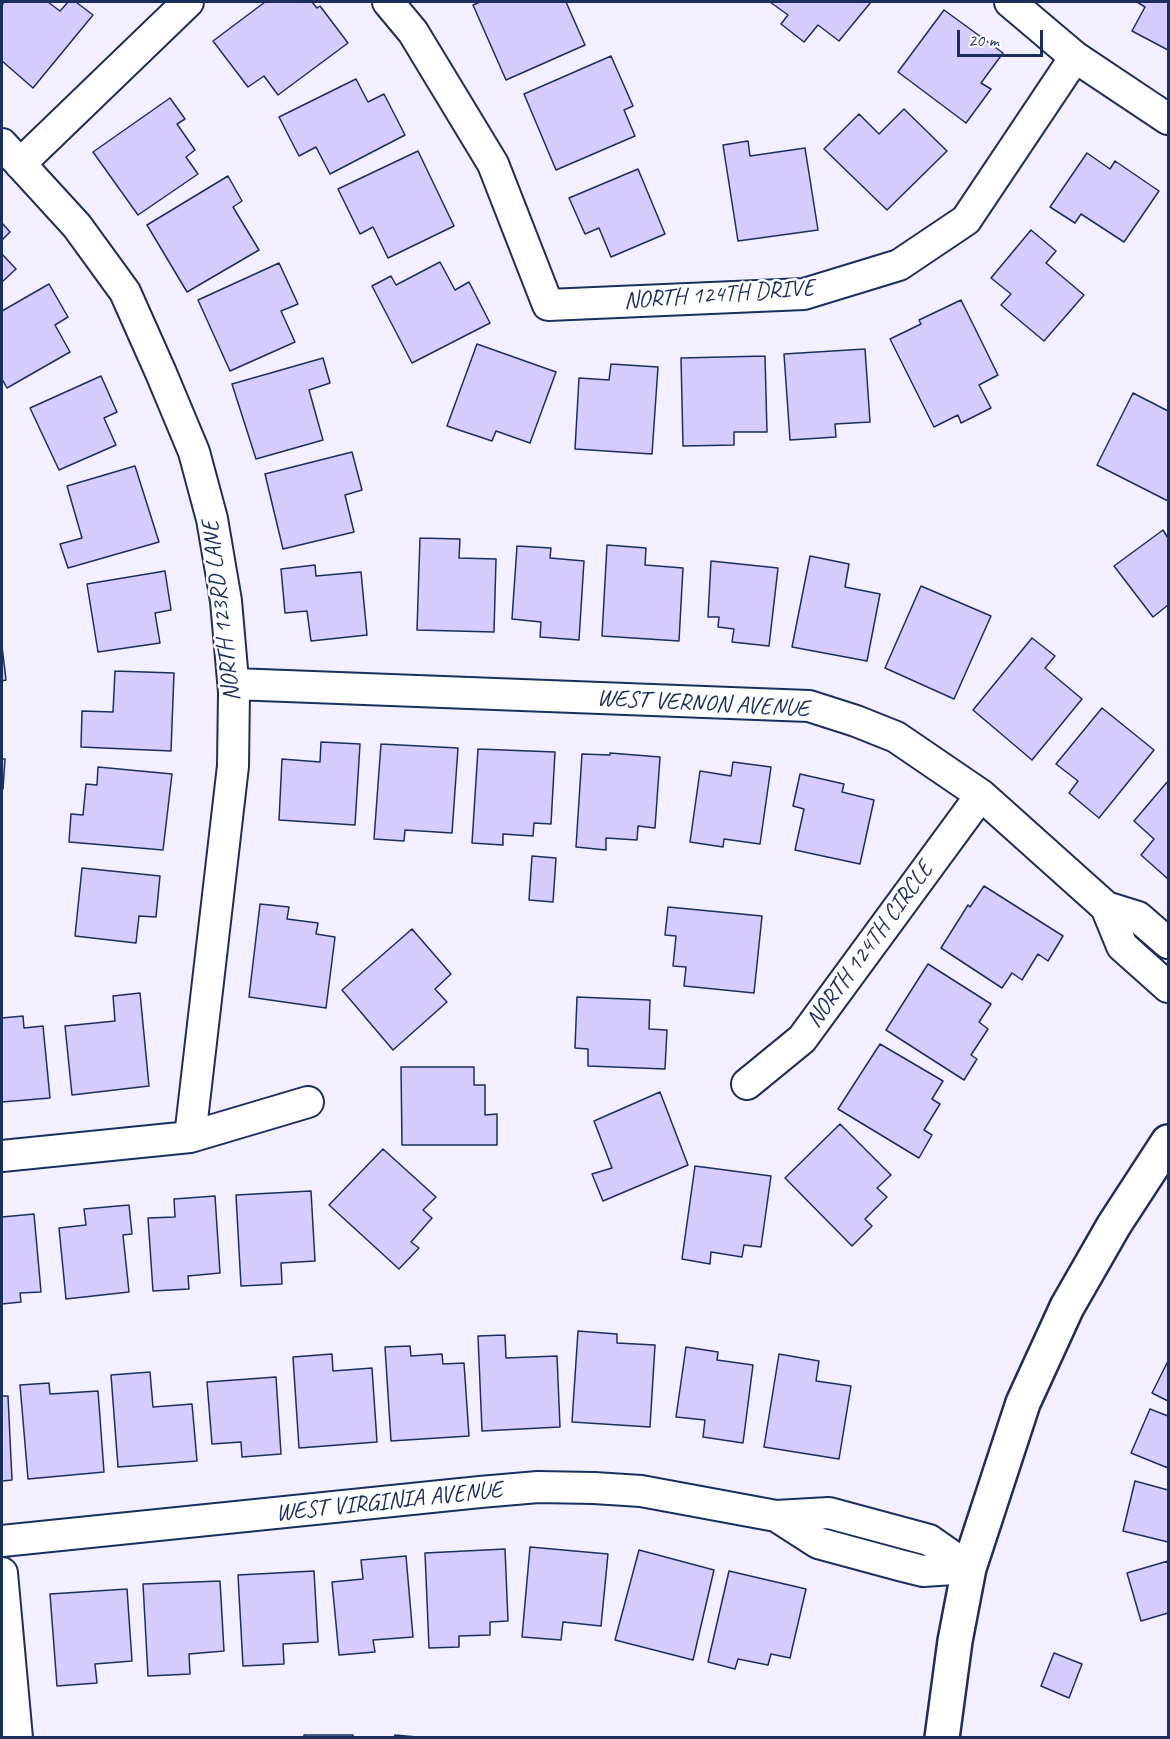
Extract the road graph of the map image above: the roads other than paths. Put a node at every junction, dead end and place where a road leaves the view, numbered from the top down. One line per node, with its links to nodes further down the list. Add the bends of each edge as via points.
1 (188, 2): 6 (street)
2 (388, 2): 4 (street, NORTH 124TH DRIVE, via 413,32 493,164 548,304 804,294 899,265 966,220)
3 (1010, 2): 4 (street)
4 (1075, 57): 5 (street)
5 (1168, 119)
6 (11, 154): 7 (street, NORTH 123RD LANE, via 78,226 125,292 161,373 194,452 212,519 226,601)
7 (234, 684): 8 (street, WEST VERNON AVENUE, via 809,706 897,737); 14 (street, NORTH 123RD LANE, via 233,766)
8 (981, 795): 9 (street, WEST VERNON AVENUE); 12 (street, NORTH 124TH CIRCLE, via 802,1039)
9 (1106, 907): 10 (street, WEST VERNON AVENUE, via 1138,917); 11 (street, WEST VERNON AVENUE, via 1122,946)
10 (1168, 944)
11 (1168, 987)
12 (747, 1083)
13 (308, 1102): 14 (street)
14 (190, 1137): 16 (street)
15 (1168, 1142): 18 (street, via 1067,1307 1023,1402)
16 (2, 1156)
17 (2, 1541): 18 (street, WEST VIRGINIA AVENUE, via 538,1487 641,1491 776,1516 818,1543 903,1566 923,1571)
18 (969, 1568): 21 (street)
19 (2, 1573): 20 (street)
20 (17, 1737)
21 (942, 1737)

